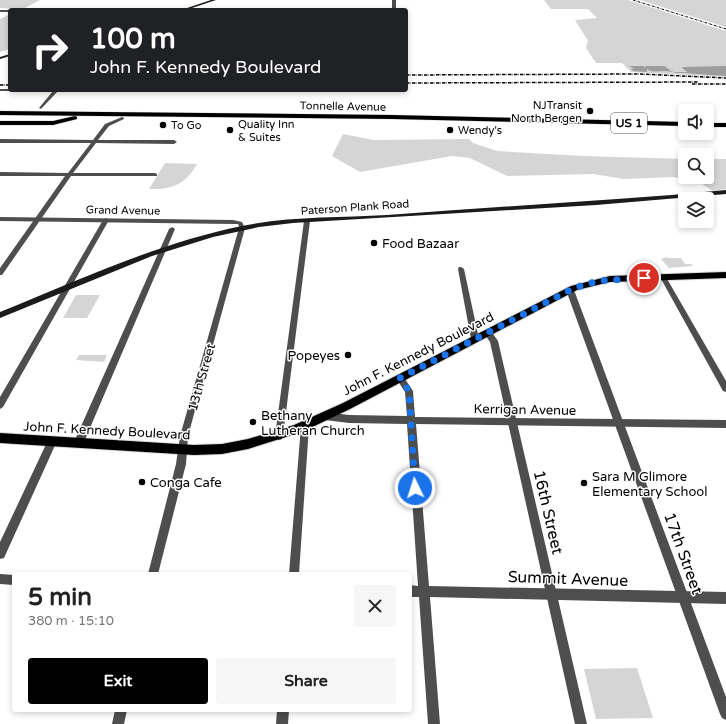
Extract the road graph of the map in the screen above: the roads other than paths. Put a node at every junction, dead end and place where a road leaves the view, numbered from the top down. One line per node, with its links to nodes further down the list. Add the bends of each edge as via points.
1 (214, 0): 2 (main road)
2 (189, 8)
3 (55, 92): 5 (street)
4 (0, 108): 5 (highway)
5 (42, 111): 6 (highway, Tonnelle Avenue / US 1); 10 (highway, Tonnelle Avenue / US 1)
6 (0, 113)
7 (0, 117): 8 (highway, Tonnelle Avenue / US 1)
8 (79, 117): 9 (highway, Tonnelle Avenue / US 1); 11 (highway, via 53,123)
9 (122, 118): 10 (highway, Tonnelle Avenue / US 1); 17 (street, via 106,125)
10 (408, 119): 12 (highway, Tonnelle Avenue / US 1); 13 (highway, Tonnelle Avenue / US 1)
11 (0, 123)
12 (678, 126)
13 (678, 126)
14 (714, 126): 15 (highway)
15 (726, 127)
16 (0, 141): 17 (street)
17 (94, 142): 18 (street); 20 (street)
18 (174, 142)
19 (0, 174): 20 (street)
20 (69, 175): 21 (street); 24 (street)
21 (155, 175)
22 (726, 192): 26 (main road, Paterson Plank Road)
23 (0, 219): 24 (street, Grand Avenue)
24 (39, 219): 25 (street, Grand Avenue); 31 (street)
25 (106, 220): 27 (street, Grand Avenue, via 233,222 240,223); 34 (street)
26 (307, 221): 27 (main road, Paterson Plank Road); 48 (street)
27 (242, 228): 29 (main road, Paterson Plank Road); 52 (street, 13th Street)
28 (172, 229): 29 (street)
29 (162, 251): 34 (main road, Paterson Plank Road); 51 (street)
30 (461, 269): 38 (street)
31 (0, 274)
32 (726, 275): 33 (main road, John F. Kennedy Boulevard)
33 (663, 277): 35 (main road, John F. Kennedy Boulevard, via 598,281); 40 (street)
34 (68, 287): 36 (main road, Paterson Plank Road); 41 (street)
35 (570, 290): 37 (main road, John F. Kennedy Boulevard); 45 (street, 17th Street)
36 (0, 315)
37 (488, 333): 38 (main road, John F. Kennedy Boulevard); 44 (street, 16th Street, via 494,341)
38 (475, 339): 39 (main road, John F. Kennedy Boulevard)
39 (400, 378): 42 (main road, John F. Kennedy Boulevard); 43 (street, via 409,391)
40 (726, 389)
41 (0, 405)
42 (325, 416): 43 (street, Kerrigan Avenue); 47 (main road, John F. Kennedy Boulevard)
43 (410, 420): 44 (street, Kerrigan Avenue); 59 (street)
44 (513, 422): 45 (street, Kerrigan Avenue); 60 (street, 16th Street)
45 (619, 422): 46 (street, Kerrigan Avenue); 61 (street, 17th Street)
46 (726, 424)
47 (306, 426): 48 (main road, John F. Kennedy Boulevard); 55 (street)
48 (279, 436): 52 (main road, John F. Kennedy Boulevard, via 231,447)
49 (0, 438): 50 (main road, John F. Kennedy Boulevard)
50 (52, 441): 51 (main road, John F. Kennedy Boulevard); 53 (street)
51 (78, 442): 52 (main road, John F. Kennedy Boulevard)
52 (182, 449): 54 (street, 13th Street, via 181,464)
53 (0, 554)
54 (154, 572)
55 (294, 572)
56 (0, 579): 57 (street)
57 (12, 580)
58 (412, 591): 59 (street, Summit Avenue)
59 (423, 591): 60 (street, Summit Avenue); 68 (street)
60 (552, 593): 61 (street, Summit Avenue); 69 (street, 16th Street)
61 (683, 598): 62 (street, Summit Avenue); 65 (street, 17th Street)
62 (726, 598)
63 (121, 712): 66 (street)
64 (283, 712): 67 (street)
65 (726, 714)
66 (118, 724)
67 (282, 724)
68 (434, 724)
69 (581, 724)

